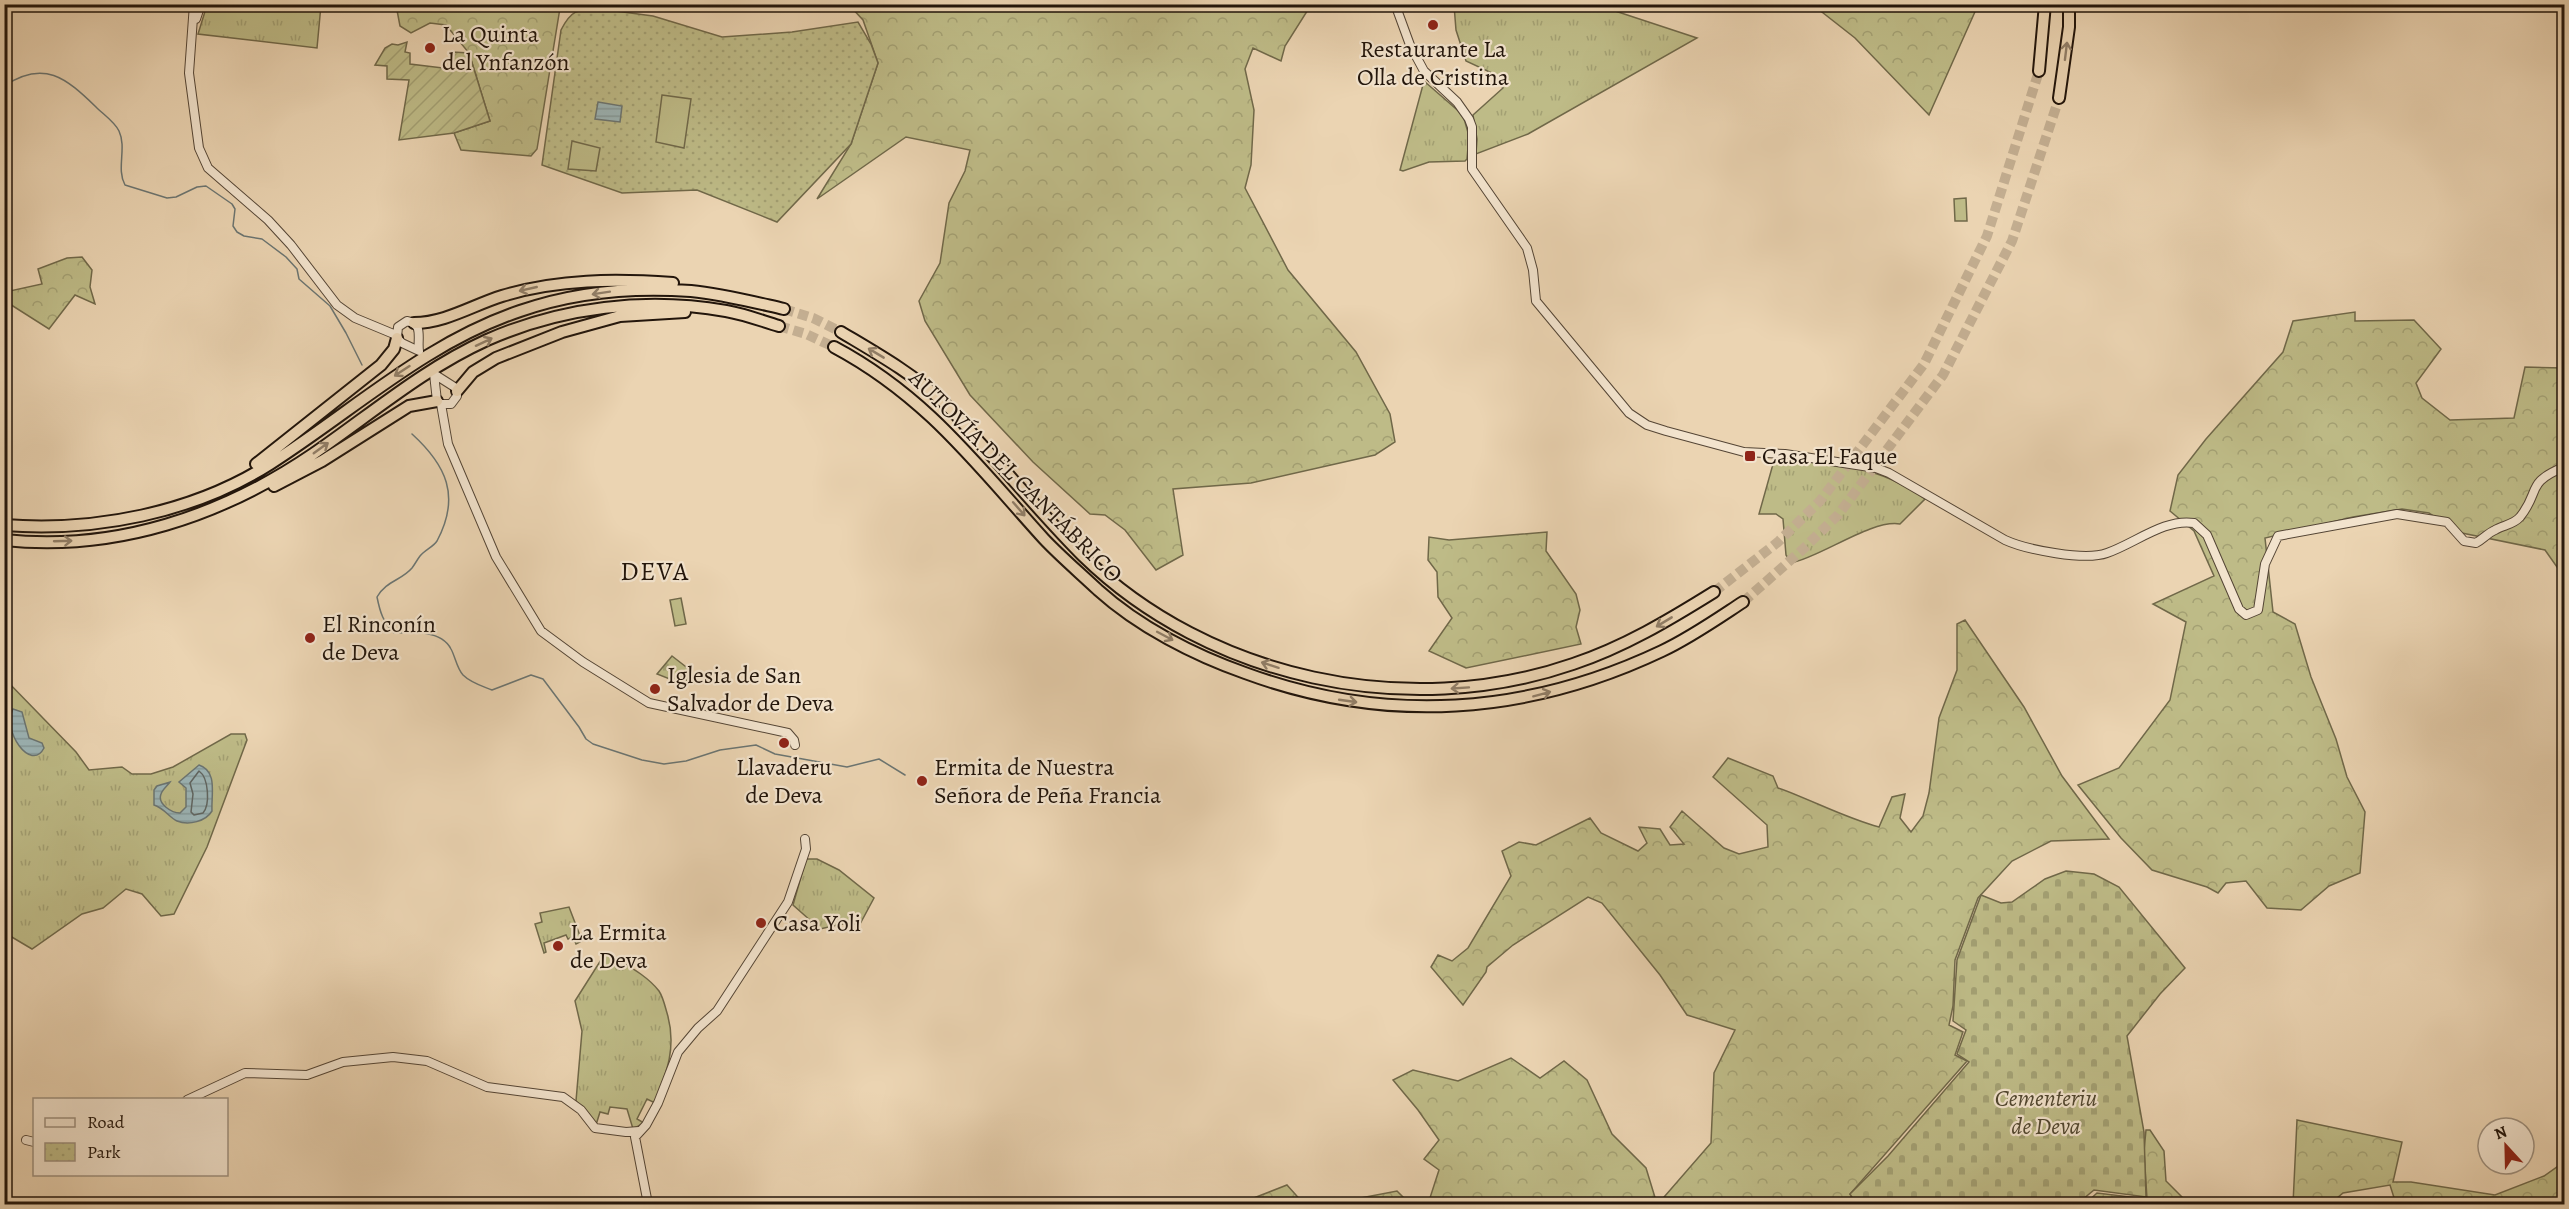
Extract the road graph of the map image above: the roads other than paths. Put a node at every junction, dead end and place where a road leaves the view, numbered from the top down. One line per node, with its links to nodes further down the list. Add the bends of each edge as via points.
1 (586, 4): 2 (highway)
2 (611, 4)
3 (1395, 4): 21 (street, via 1424,71 1469,119 1472,169 1527,248 1536,301 1636,419 1666,431 1744,452 1876,468 2006,540 2026,547 2097,555 2173,524 2194,523 2207,535 2236,603 2246,615 2256,612 2260,603 2265,564 2278,536 2397,514 2447,522 2464,541 2476,543 2514,522 2539,480)
4 (2045, 4): 7 (highway)
5 (2069, 4): 8 (highway, one-way to 5)
6 (197, 5): 13 (street, via 189,73 199,148 208,168 291,245 337,305 355,318)
7 (2039, 71)
8 (2059, 98)
9 (772, 306): 10 (highway); 11 (highway, one-way to 11, via 757,297 691,285 611,280 566,282 500,296 434,322); 23 (highway, one-way to 23, via 692,291 654,289 612,291 521,310 437,348 268,465 228,486 186,503 132,517 63,526)
10 (784, 309)
11 (414, 323): 12 (street); 15 (street, via 420,333 418,340 408,345)
12 (400, 324): 13 (street); 15 (street)
13 (382, 328): 15 (street)
14 (842, 332): 25 (highway, AUTOVÍA DEL CANTÁBRICO, one-way to 14, via 1655,628 1572,664 1472,687 1376,687 1325,681 1270,666 1221,648 1167,620 1117,586 1077,549 943,402 899,367)
15 (397, 337): 23 (highway, via 394,349 381,365 265,459 227,481 184,499 142,510 64,522)
16 (834, 347): 26 (highway, AUTOVÍA DEL CANTÁBRICO, one-way to 26, via 893,383 924,409 972,456 1046,541 1101,593 1150,628 1216,663 1296,691 1378,705 1451,706 1526,698 1579,684 1665,650)
17 (458, 392): 18 (street, via 446,382 436,388); 19 (street); 22 (highway, one-way to 17, via 278,477 446,361 527,324 616,306 662,305 729,311 779,326 695,312 620,316 562,332 496,358 473,372)
18 (439, 402): 19 (street); 20 (street); 22 (highway, via 409,406 322,461 252,498)
19 (451, 404): 20 (street)
20 (444, 423): 27 (street, via 448,444 496,557 541,631 649,703 788,733)
21 (2565, 467)
22 (202, 514): 24 (highway, one-way to 22, via 107,538 156,529)
23 (4, 524)
24 (4, 540)
25 (1714, 592)
26 (1743, 602)
27 (795, 746)
28 (805, 839): 30 (street, via 806,849 788,902 717,1011 678,1052 658,1103)
29 (191, 1098): 30 (street, via 245,1073 307,1075 343,1062 393,1057 427,1061 488,1087 563,1097 581,1110 595,1128)
30 (639, 1131): 31 (street, via 635,1146)
31 (648, 1204)

